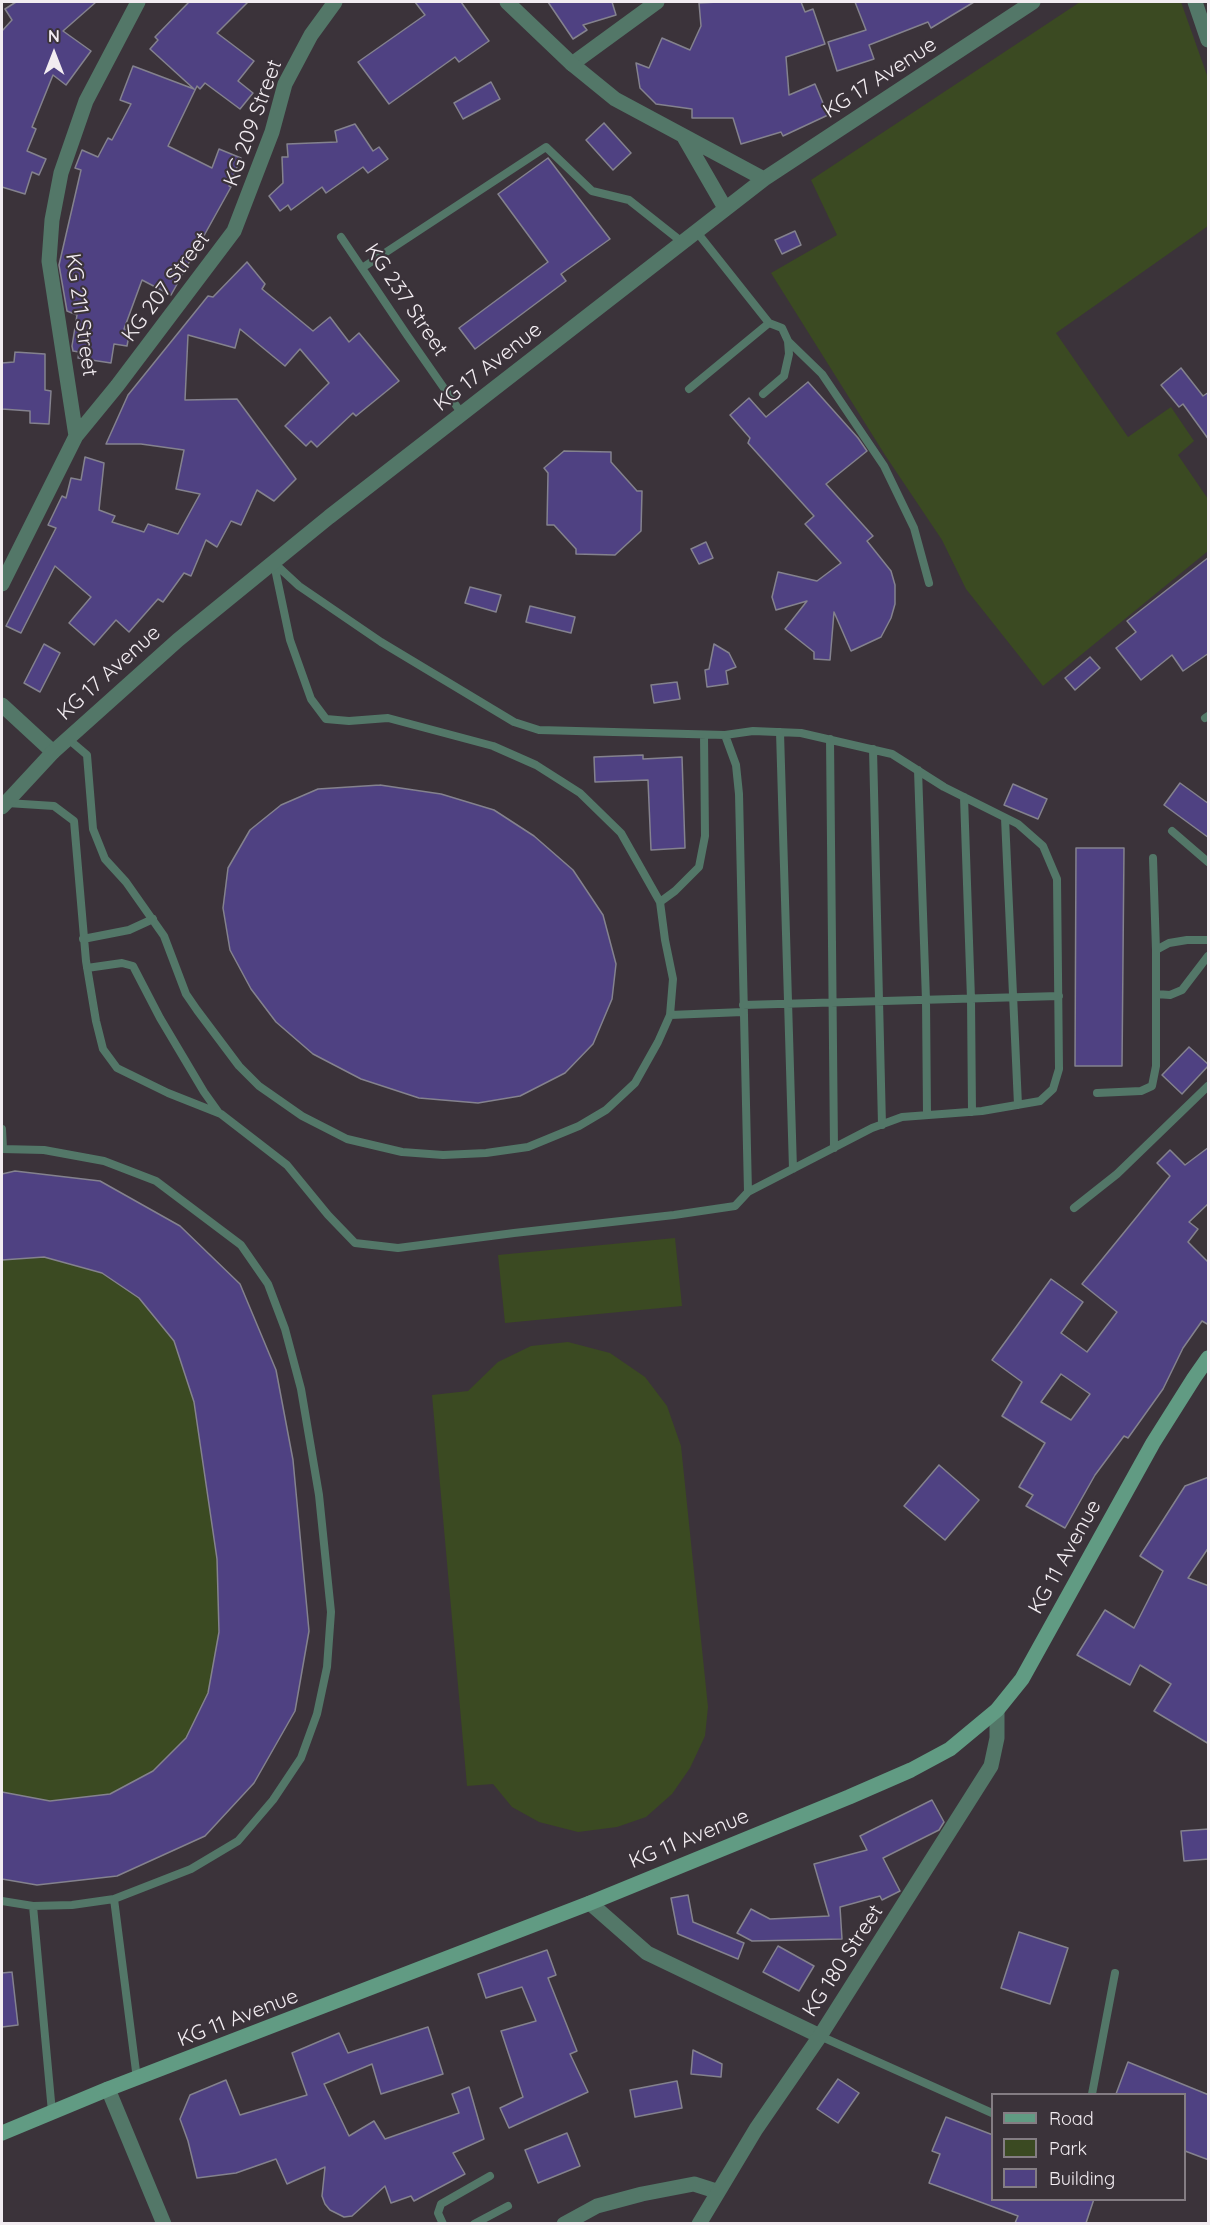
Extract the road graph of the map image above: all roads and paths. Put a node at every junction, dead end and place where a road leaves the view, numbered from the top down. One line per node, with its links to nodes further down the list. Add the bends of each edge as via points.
1 (138, 2): 22 (street, KG 211 Street, via 86,101 61,173 52,220 49,261)
2 (335, 2): 12 (street, KG 209 Street, via 311,35 285,84 272,132)
3 (507, 2): 8 (street)
4 (657, 2): 8 (street)
5 (1033, 2): 10 (street, KG 17 Avenue)
6 (1195, 2): 7 (street)
7 (1209, 40)
8 (572, 64): 9 (street, via 615,99)
9 (684, 137): 10 (street); 11 (street)
10 (764, 179): 11 (street, KG 17 Avenue)
11 (725, 208): 13 (street, KG 17 Avenue)
12 (234, 231): 22 (street, KG 207 Street)
13 (696, 231): 15 (street, KG 17 Avenue); 17 (lane)
14 (341, 237): 16 (lane, KG 237 Street)
15 (682, 242): 16 (lane, via 628,200 592,191 546,147); 21 (street, KG 17 Avenue)
16 (362, 268): 21 (lane, KG 237 Street)
17 (769, 323): 18 (lane, via 782,328); 19 (lane)
18 (789, 341): 20 (lane, via 784,376); 24 (lane, via 822,374 884,466 914,528)
19 (690, 389)
20 (763, 394)
21 (462, 414): 23 (street, KG 17 Avenue)
22 (76, 436): 25 (street, KG 207 Street)
23 (273, 562): 28 (lane, via 299,586 381,642 514,722 539,730); 30 (street, KG 17 Avenue); 41 (lane, via 294,650 311,699 326,719 388,718 493,746 536,765 580,793 621,833)
24 (929, 583)
25 (2, 584)
26 (2, 705): 33 (street)
27 (780, 732): 29 (lane); 31 (lane); 55 (lane)
28 (704, 735): 29 (lane); 41 (lane, via 705,836 699,867)
29 (725, 735): 56 (lane, via 738,784)
30 (67, 738): 33 (street, KG 17 Avenue); 42 (lane, via 87,755 93,829 105,859)
31 (830, 739): 32 (lane); 54 (lane)
32 (873, 749): 34 (lane, via 892,754); 53 (lane)
33 (53, 752): 36 (street, KG 17 Avenue)
34 (918, 770): 35 (lane); 52 (lane)
35 (964, 797): 37 (lane); 51 (lane)
36 (4, 805): 43 (lane, via 54,806 74,821)
37 (1005, 818): 49 (lane, via 1043,846 1057,879); 50 (lane)
38 (1172, 831): 40 (lane)
39 (1153, 858): 45 (lane)
40 (1209, 862)
41 (660, 902): 57 (lane, via 673,979)
42 (153, 919): 43 (lane, via 129,930); 57 (lane, via 164,936 186,994 239,1066 259,1086 302,1116 347,1139 402,1152 443,1155 528,1147 579,1126 606,1110 635,1083)
43 (84, 939): 47 (lane)
44 (1209, 940): 45 (lane, via 1169,943)
45 (1156, 950): 48 (lane)
46 (1209, 956): 48 (lane, via 1182,990 1170,995)
47 (87, 968): 62 (lane, via 122,963 133,966 160,1018); 62 (lane, via 103,1049 117,1068)
48 (1156, 994): 59 (lane, via 1156,1066 1152,1086 1141,1091)
49 (1059, 996): 50 (lane); 60 (lane, via 1059,1069 1053,1089 1040,1101)
50 (1013, 998): 51 (lane); 60 (lane)
51 (971, 999): 52 (lane); 61 (lane)
52 (926, 1000): 53 (lane); 63 (lane)
53 (880, 1001): 54 (lane); 64 (lane)
54 (833, 1003): 55 (lane); 66 (lane)
55 (788, 1004): 56 (lane); 68 (lane)
56 (743, 1009): 57 (lane); 69 (lane)
57 (670, 1015)
58 (1209, 1086): 70 (lane, via 1117,1174)
59 (1097, 1093)
60 (1018, 1105): 61 (lane)
61 (972, 1112): 63 (lane)
62 (220, 1114): 69 (lane, via 287,1165 355,1243 398,1248 674,1215 735,1206)
63 (927, 1115): 64 (lane, via 902,1117)
64 (882, 1125): 66 (lane)
65 (2, 1129): 67 (lane)
66 (834, 1148): 68 (lane)
67 (2, 1149): 73 (lane, via 44,1150 104,1161 156,1181 241,1245 268,1284 285,1329 301,1389 319,1495 331,1612 328,1656 317,1714 301,1758 273,1800 238,1841 191,1869)
68 (793, 1169): 69 (lane)
69 (748, 1192)
70 (1074, 1208)
71 (1209, 1358): 72 (main road, KG 11 Avenue, via 1153,1443 1022,1679)
72 (997, 1710): 75 (main road, KG 11 Avenue, via 950,1749 911,1770); 78 (street, KG 180 Street, via 991,1766)
73 (114, 1899): 76 (lane); 79 (lane)
74 (2, 1901): 76 (lane)
75 (591, 1903): 78 (street, via 647,1953); 79 (main road, KG 11 Avenue)
76 (33, 1906): 82 (lane)
77 (1115, 1973): 81 (lane)
78 (820, 2036): 83 (lane); 86 (street, KG 180 Street)
79 (137, 2079): 80 (main road, KG 11 Avenue)
80 (108, 2089): 82 (main road, KG 11 Avenue); 88 (street)
81 (1092, 2093)
82 (52, 2112): 84 (main road, KG 11 Avenue)
83 (991, 2112)
84 (2, 2133)
85 (490, 2176): 89 (lane, via 441,2204 438,2213)
86 (716, 2192): 91 (street, via 694,2184 642,2194 597,2206); 92 (street, KG 180 Street)
87 (508, 2206): 90 (lane)
88 (164, 2223)
89 (443, 2223)
90 (474, 2223)
91 (564, 2223)
92 (699, 2223)

